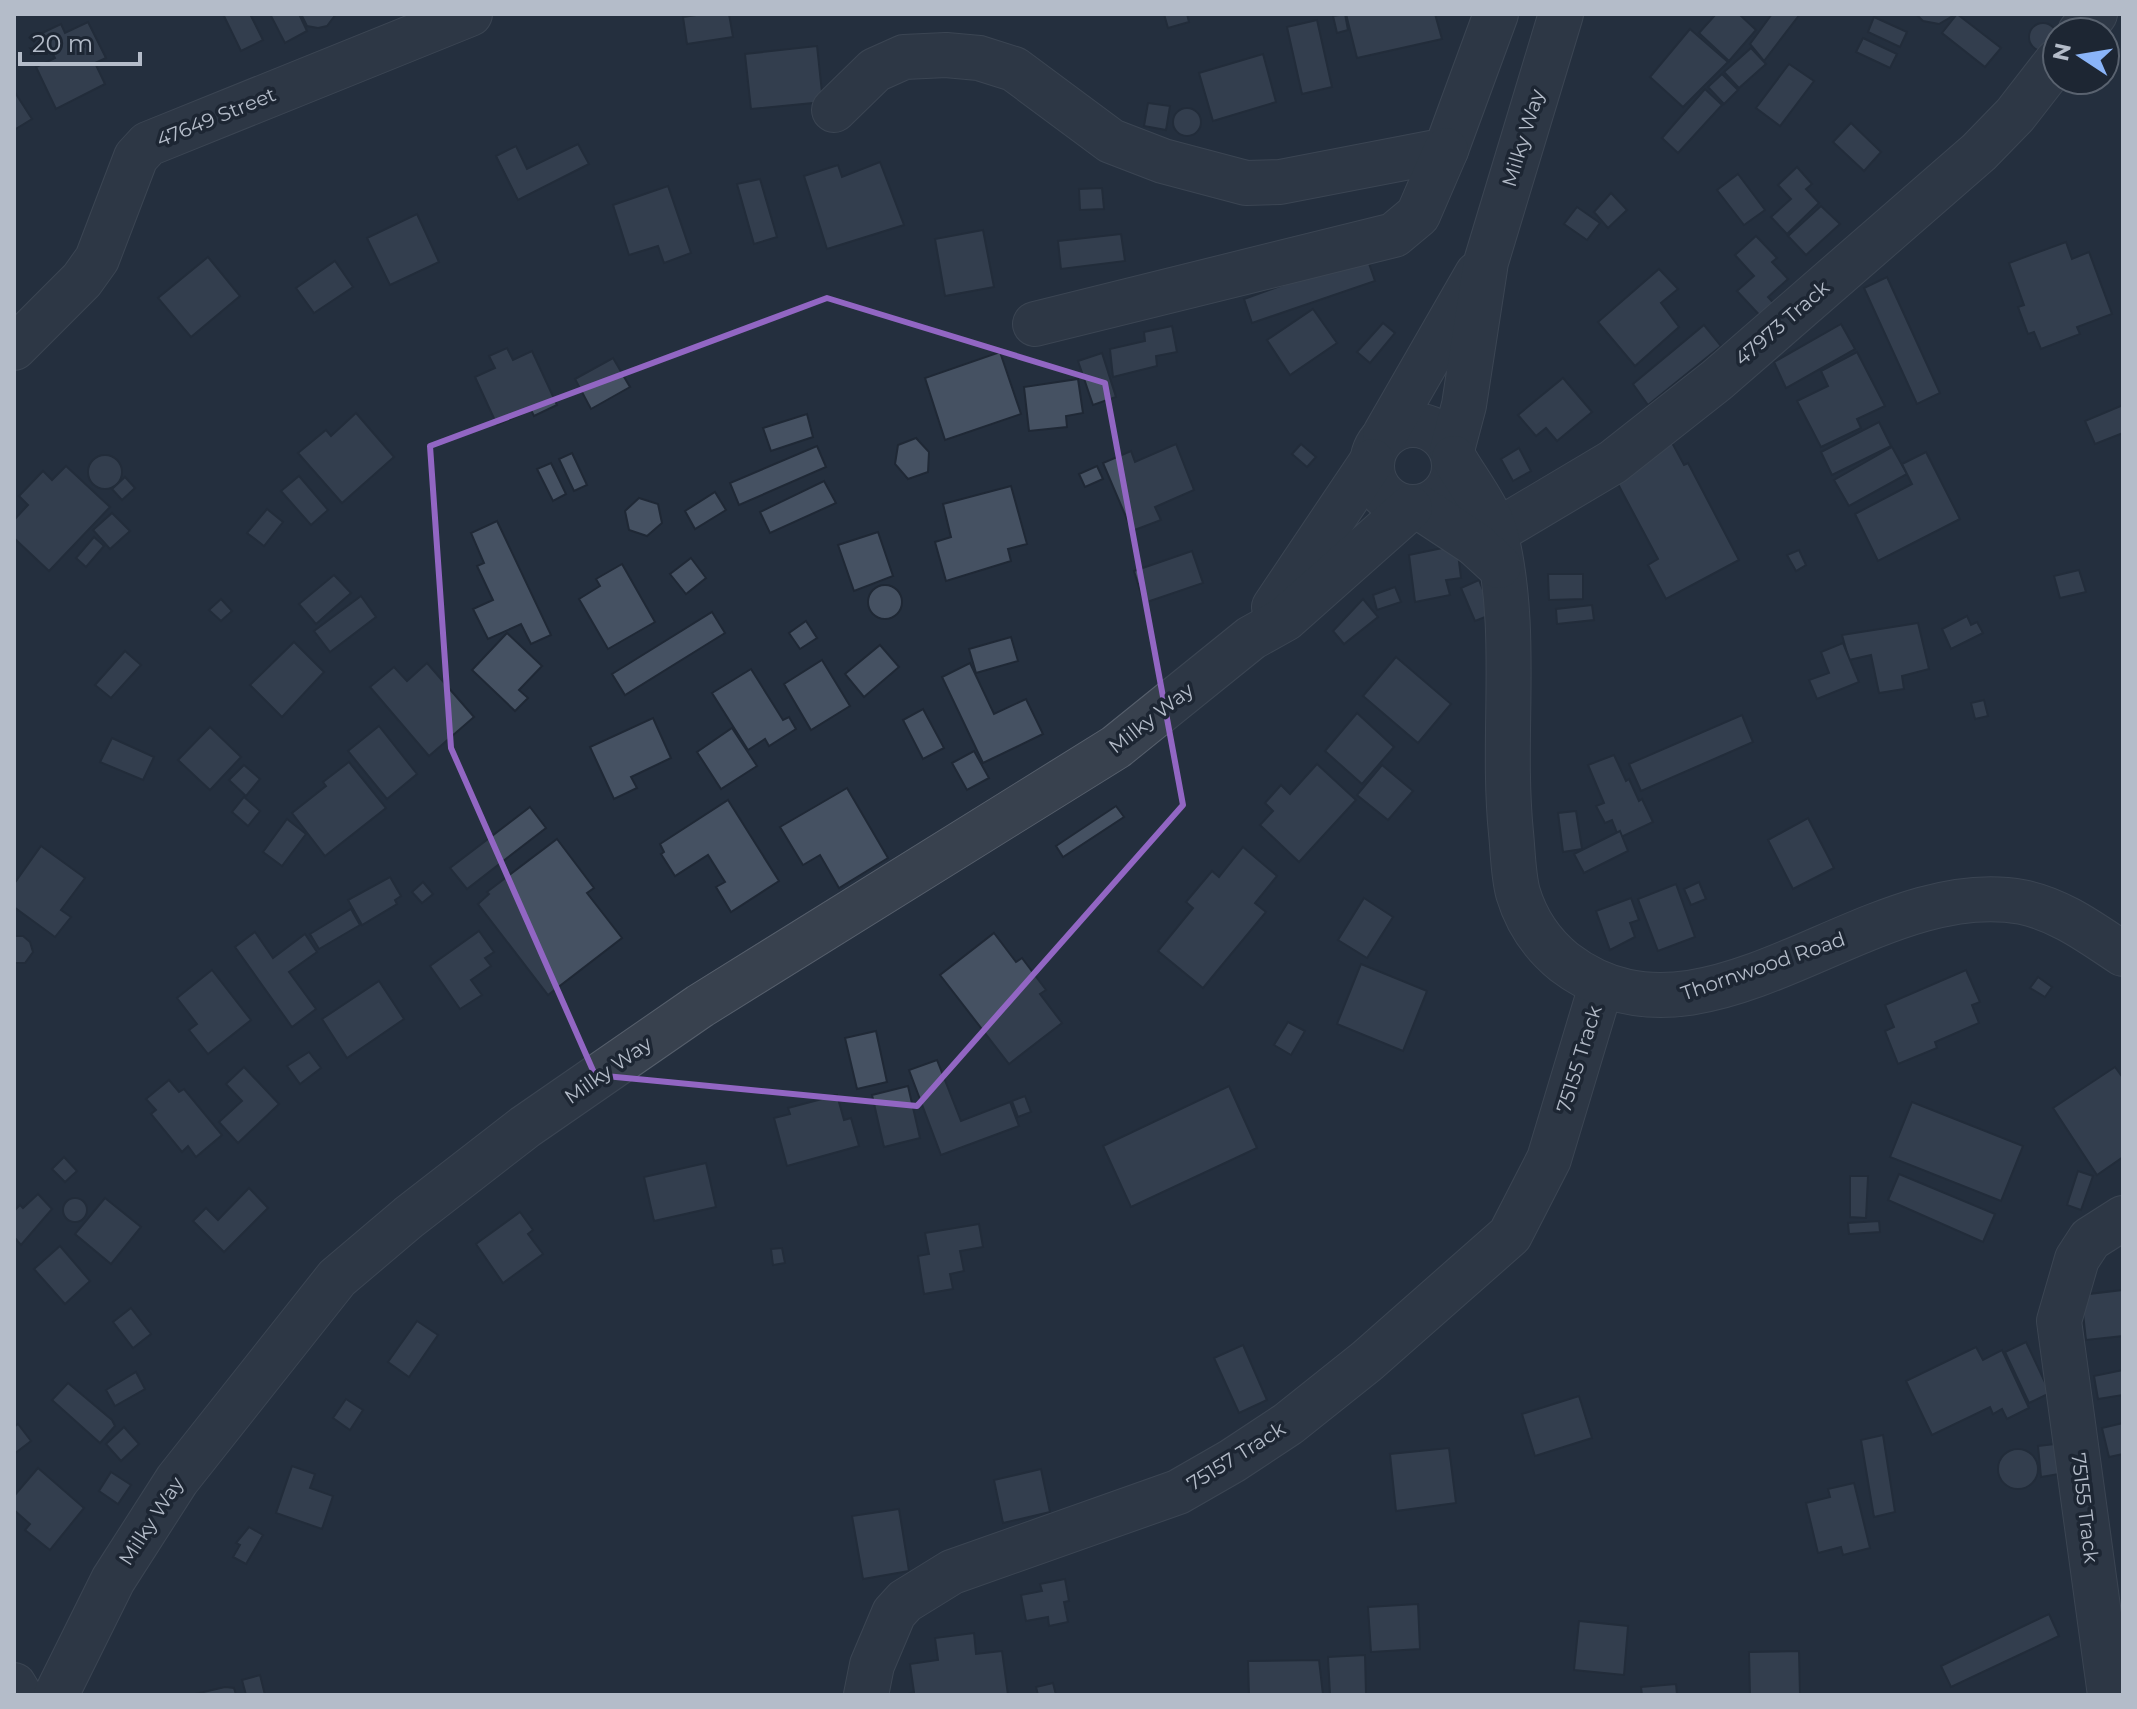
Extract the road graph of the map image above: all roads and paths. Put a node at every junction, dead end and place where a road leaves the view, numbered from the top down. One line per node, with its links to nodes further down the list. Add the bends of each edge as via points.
1 (470, 14): 9 (street, 47649 Street, via 148,144 136,157 97,259)
2 (1496, 14): 6 (street)
3 (1561, 14): 7 (street, Milky Way)
4 (2041, 82): 13 (street, 47973 Track, via 1979,152 1717,380 1613,462)
5 (834, 110): 6 (street, via 875,70 904,57 946,55 1014,69 1111,141 1246,183 1280,182)
6 (1446, 150): 8 (street, via 1418,215 1394,235)
7 (1486, 262): 10 (street, Milky Way, via 1416,374); 11 (street, Milky Way)
8 (1035, 324)
9 (14, 348)
10 (1378, 448): 11 (street, via 1399,426 1415,424 1443,437); 12 (street, via 1373,477 1380,492 1394,503); 14 (street, Milky Way)
11 (1453, 454): 12 (street, via 1447,490 1434,502); 13 (street, Thornwood Road)
12 (1414, 507): 13 (street); 14 (street, Milky Way, via 1285,619)
13 (1489, 547): 16 (street, Thornwood Road, via 1503,579 1507,788 1517,891 1534,931 1559,958)
14 (1251, 638): 19 (street, Milky Way, via 1116,747 700,1006 525,1127 337,1278 177,1480)
15 (2123, 954): 16 (street, Thornwood Road, via 2059,913 2021,902 1979,899 1920,910 1759,972 1675,997)
16 (1601, 986): 17 (street, 75155 Track)
17 (1557, 1131): 24 (street, 75157 Track, via 1549,1159 1510,1235 1367,1361 1288,1424 1178,1492 952,1572 922,1590 894,1613 872,1665)
18 (2123, 1218): 25 (street, 75155 Track, via 2090,1239 2077,1259 2059,1321)
19 (85, 1631): 22 (street, Milky Way); 23 (street, Milky Way)
20 (14, 1685): 21 (street)
21 (20, 1695)
22 (29, 1695)
23 (56, 1695)
24 (866, 1695)
25 (2110, 1695)

